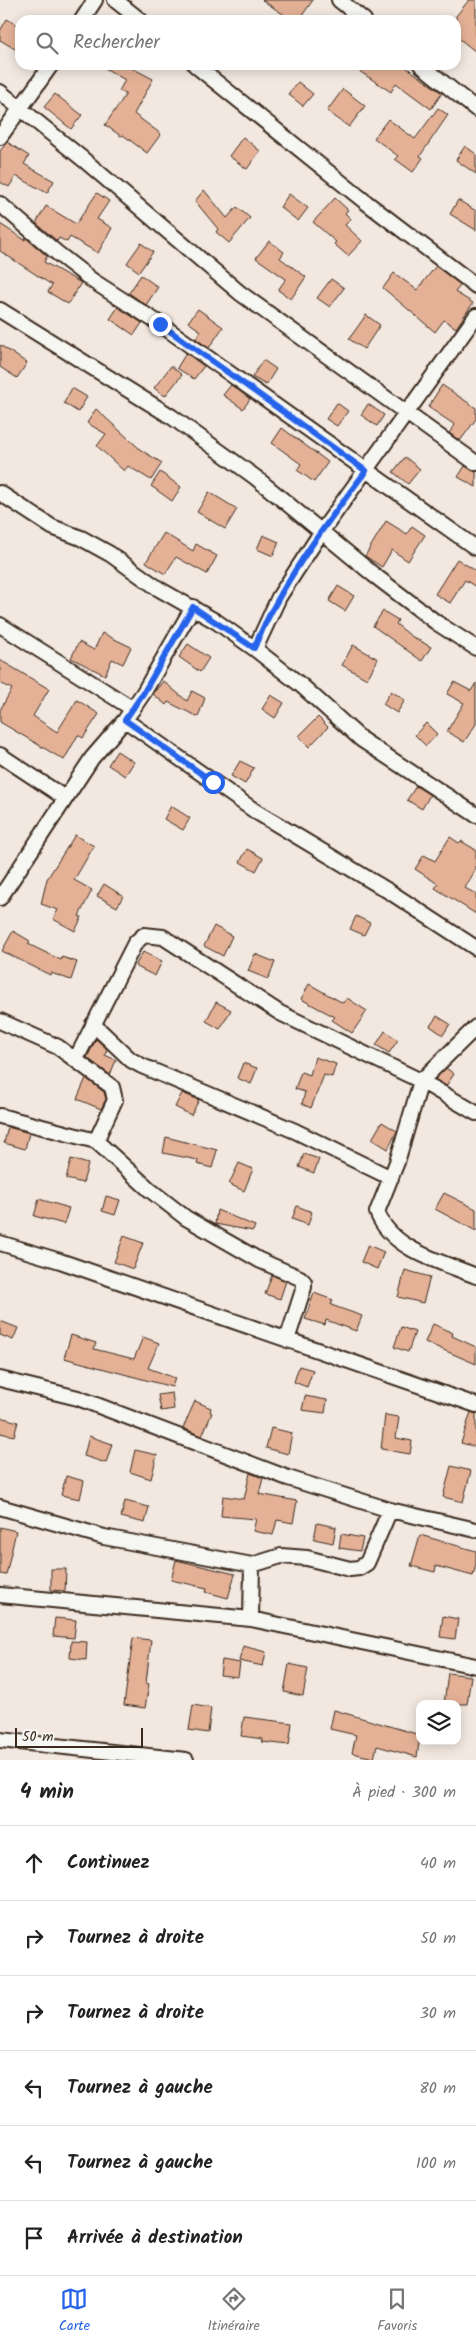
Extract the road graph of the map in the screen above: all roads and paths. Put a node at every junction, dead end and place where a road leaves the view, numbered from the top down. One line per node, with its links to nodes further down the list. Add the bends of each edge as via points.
1 (95, 0): 4 (street)
2 (115, 0): 5 (street)
3 (339, 0): 6 (street)
4 (85, 15)
5 (134, 15)
6 (358, 15)
7 (48, 70): 11 (street)
8 (201, 70): 15 (street)
9 (427, 70): 12 (street)
10 (0, 92): 11 (street)
11 (21, 108): 13 (street); 18 (street, via 240,293)
12 (476, 109)
13 (0, 137)
14 (0, 204): 20 (street, via 93,281 160,324)
15 (476, 286)
16 (0, 310): 22 (street, via 172,417)
17 (476, 316): 18 (street)
18 (405, 413): 19 (street); 20 (street)
19 (476, 463)
20 (366, 471): 22 (street); 23 (street)
21 (0, 493): 24 (street, via 52,526 110,554 159,589)
22 (322, 531): 26 (street, via 278,597); 27 (street, via 437,623)
23 (476, 548)
24 (193, 607): 26 (street); 28 (street)
25 (0, 625): 28 (street)
26 (254, 648): 31 (street, via 362,740)
27 (476, 648)
28 (129, 714): 30 (street, via 92,758); 33 (street, via 255,811 367,877)
29 (0, 755): 30 (street)
30 (65, 798): 32 (street)
31 (476, 815)
32 (0, 898)
33 (476, 948)
34 (0, 1021): 37 (street, via 58,1047)
35 (93, 1024): 37 (street); 38 (street, via 135,943 144,935 162,936 280,1012); 42 (street, via 131,1060 142,1066 295,1131)
36 (476, 1028): 38 (street)
37 (76, 1059): 41 (street, via 112,1087 114,1093 114,1105)
38 (421, 1081): 39 (street); 42 (street)
39 (476, 1113)
40 (0, 1116): 41 (street)
41 (96, 1141): 45 (street, via 186,1218 259,1260 300,1278 304,1287)
42 (391, 1178): 44 (street, via 377,1212 392,1236 419,1252)
43 (0, 1243): 45 (street)
44 (476, 1276)
45 (287, 1340): 47 (street)
46 (0, 1379): 49 (street, via 78,1398 288,1478)
47 (476, 1405)
48 (0, 1507): 51 (street, via 104,1537)
49 (390, 1510): 50 (street); 51 (street, via 367,1563 359,1568 281,1556)
50 (476, 1530)
51 (252, 1565): 53 (street)
52 (0, 1595): 53 (street)
53 (251, 1619): 54 (street)
54 (476, 1666)
55 (0, 1740): 56 (street)
56 (186, 1760)

